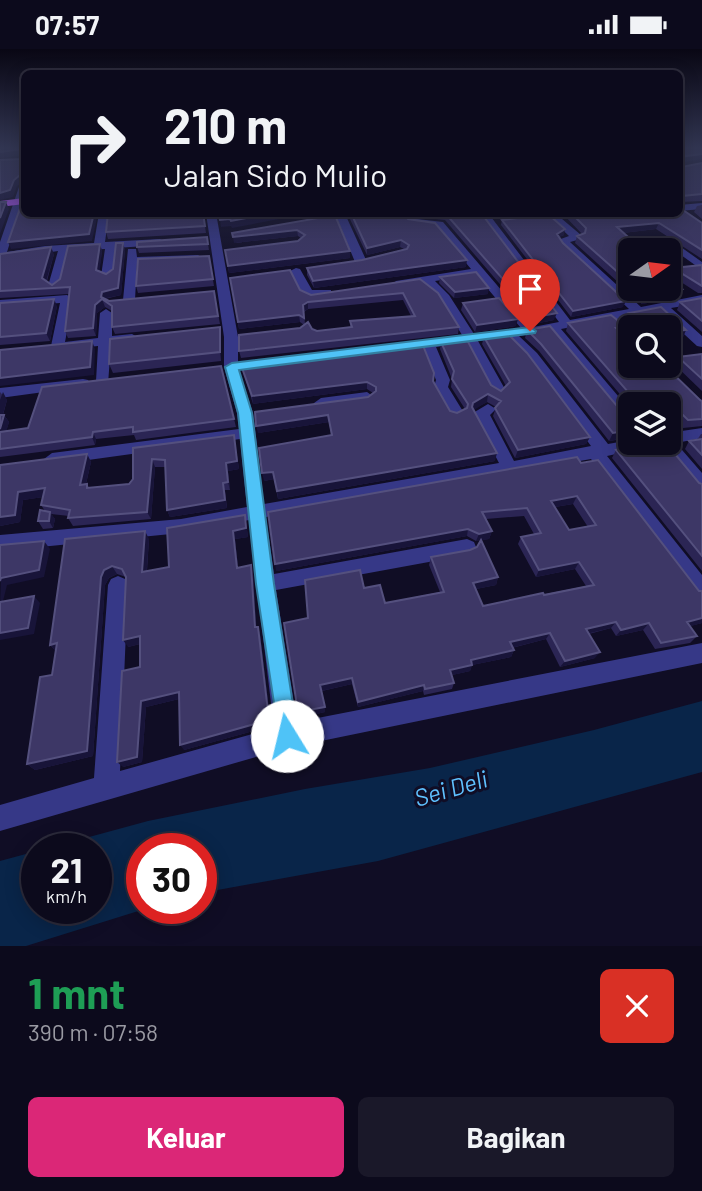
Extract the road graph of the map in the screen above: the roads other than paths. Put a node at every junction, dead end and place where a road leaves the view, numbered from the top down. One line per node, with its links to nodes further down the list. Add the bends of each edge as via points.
1 (21, 202): 2 (main road); 21 (street)
2 (0, 204)
3 (702, 206): 4 (street)
4 (683, 208)
5 (683, 212): 13 (street)
6 (104, 217): 18 (street)
7 (212, 217): 17 (street)
8 (329, 217): 14 (street)
9 (345, 217): 23 (street, via 365,261)
10 (410, 217): 26 (street, via 414,222 439,223)
11 (555, 217): 37 (street, via 577,237 563,240 565,245)
12 (491, 218): 41 (street)
13 (694, 220)
14 (298, 223)
15 (170, 241): 16 (street)
16 (133, 243): 18 (street); 22 (street)
17 (220, 244): 22 (street); 58 (street, via 231,367)
18 (105, 247): 19 (street); 27 (street)
19 (64, 248): 21 (street); 30 (street)
20 (681, 250): 24 (street)
21 (0, 256)
22 (132, 260): 33 (street, via 124,300)
23 (348, 264)
24 (702, 267)
25 (296, 271): 32 (street, via 308,295)
26 (479, 271): 28 (street); 43 (street, via 496,299)
27 (107, 275)
28 (417, 277): 29 (street); 46 (street, via 433,283 456,304)
29 (390, 284)
30 (54, 286)
31 (681, 288): 34 (street)
32 (339, 292)
33 (142, 299)
34 (698, 299): 36 (street)
35 (0, 304): 47 (street, via 67,299 52,347)
36 (660, 305): 37 (street); 48 (street)
37 (637, 309): 39 (street)
38 (106, 313): 47 (street)
39 (611, 315): 40 (street); 41 (street)
40 (618, 322)
41 (566, 323): 42 (street)
42 (551, 326): 43 (street); 55 (street)
43 (530, 331): 44 (street)
44 (509, 334): 46 (street); 62 (street, via 532,356)
45 (147, 337): 47 (street)
46 (470, 339): 49 (street); 51 (street)
47 (105, 340): 52 (street, via 108,381)
48 (702, 343)
49 (428, 344): 50 (street); 57 (street, via 443,380 441,387)
50 (389, 348)
51 (499, 391)
52 (0, 393)
53 (367, 397): 54 (street)
54 (299, 406)
55 (618, 406)
56 (488, 409): 65 (street, via 481,413)
57 (456, 413)
58 (250, 419): 64 (street); 67 (street)
59 (702, 433): 60 (street)
60 (681, 438)
61 (618, 447): 62 (street)
62 (598, 451): 65 (street); 72 (street)
63 (679, 455): 66 (street)
64 (41, 461)
65 (510, 468): 67 (street)
66 (702, 485)
67 (258, 511): 68 (street, via 181,526); 70 (street)
68 (0, 543)
69 (467, 547): 70 (street)
70 (265, 584): 74 (street)
71 (118, 585): 75 (street)
72 (702, 590)
73 (702, 653): 74 (street)
74 (287, 736): 75 (street)
75 (106, 789): 76 (street)
76 (0, 818)

